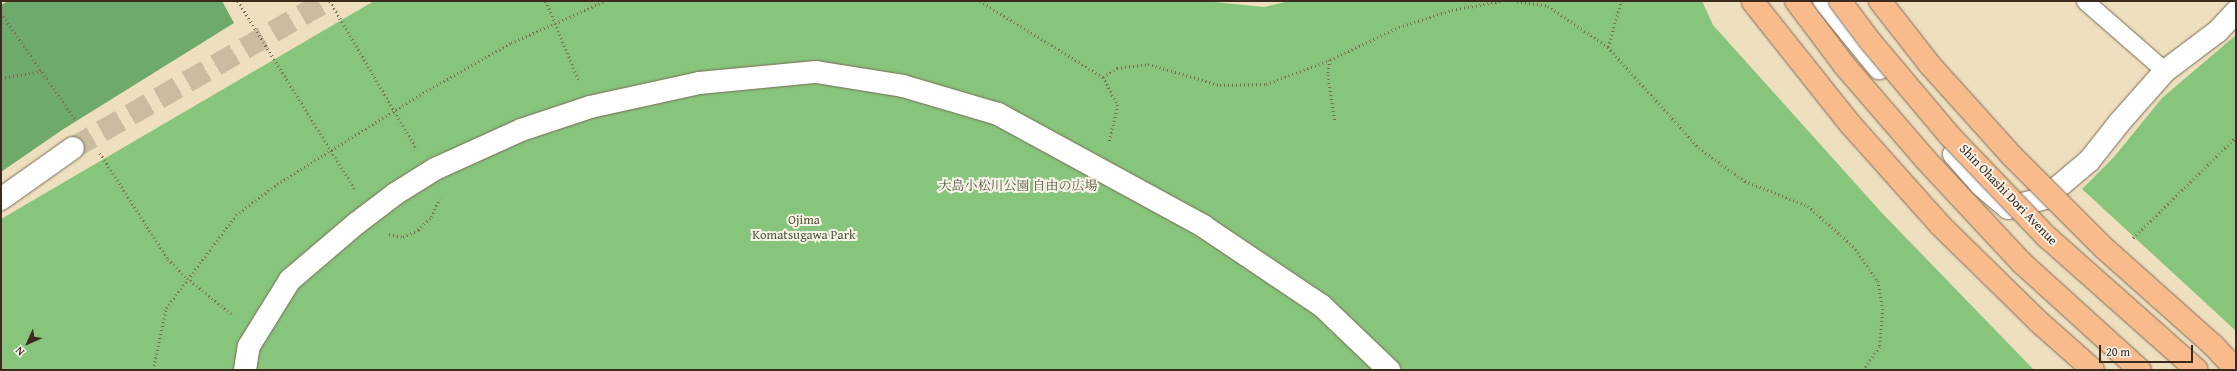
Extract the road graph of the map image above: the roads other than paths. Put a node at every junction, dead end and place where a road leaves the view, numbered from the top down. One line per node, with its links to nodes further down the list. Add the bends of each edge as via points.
1 (1796, 1): 14 (main road, bridge, via 1844,64 1926,160 2022,263)
2 (1824, 1): 8 (street, via 1981,185 2008,208 2045,198 2065,182 2089,161)
3 (1840, 1): 15 (main road, Shin Ohashi Dori Avenue, bridge, via 1870,41 1950,136 2047,237)
4 (1880, 1): 16 (main road, bridge, via 1930,65 2012,156 2104,248)
5 (2085, 1): 8 (lane)
6 (1753, 2): 13 (main road, bridge, via 1852,125 1940,225 2039,322)
7 (2236, 12): 8 (street, via 2218,31)
8 (2165, 71)
9 (73, 148): 10 (street)
10 (1, 198)
11 (245, 370): 12 (street, via 249,346 290,280 370,213 431,171 521,130 590,107 699,83 816,72 903,86 998,114 1202,226 1322,306)
12 (1389, 370)
13 (2093, 370)
14 (2140, 370)
15 (2197, 370)
16 (2236, 370)

